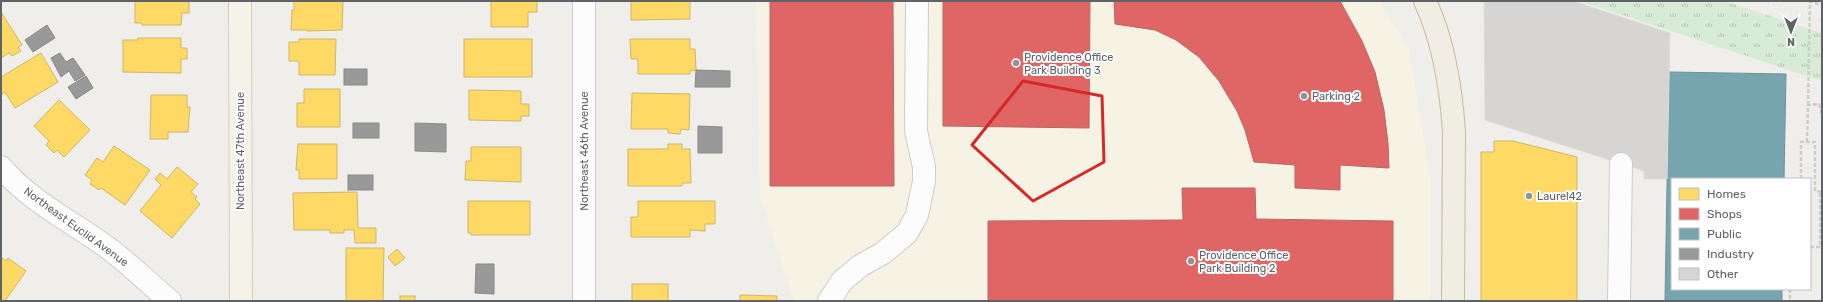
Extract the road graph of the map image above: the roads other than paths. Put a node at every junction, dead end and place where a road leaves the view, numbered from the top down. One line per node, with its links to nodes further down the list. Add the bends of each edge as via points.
1 (240, 1): 8 (main road, Northeast 47th Avenue)
2 (584, 1): 9 (street, Northeast 46th Avenue)
3 (917, 1): 10 (street, via 916,131 924,167 924,181 917,215 908,233 842,281)
4 (1428, 7): 11 (highway, via 1443,52 1452,104)
5 (1621, 164): 12 (street)
6 (1, 167): 7 (street, Northeast Euclid Avenue, via 30,195 102,244)
7 (170, 301)
8 (241, 301)
9 (584, 301)
10 (829, 301)
11 (1453, 301)
12 (1619, 301)

